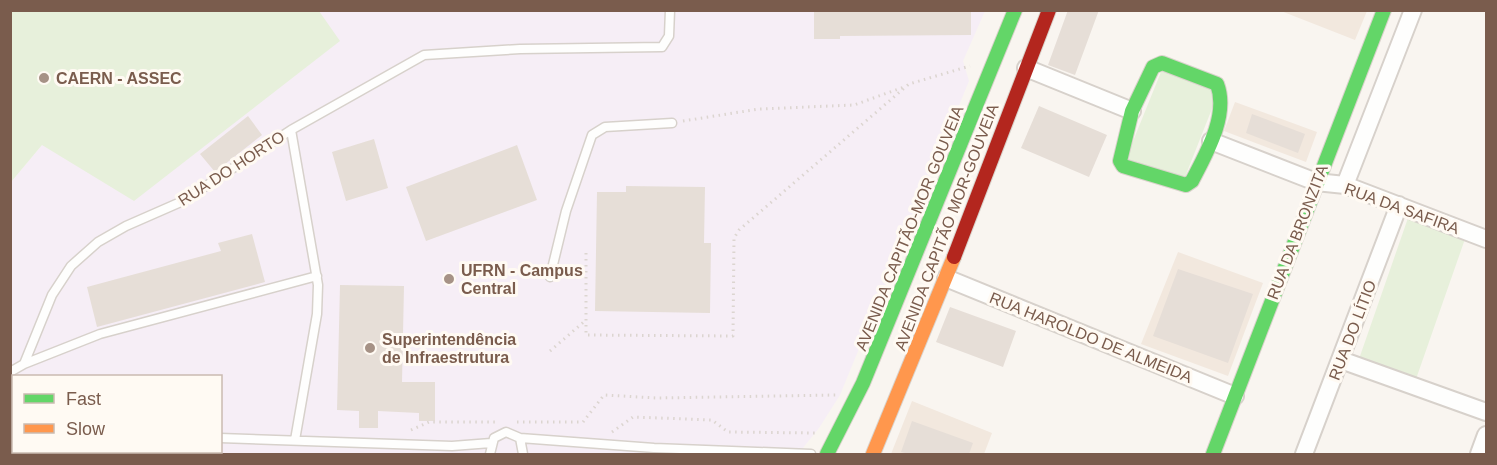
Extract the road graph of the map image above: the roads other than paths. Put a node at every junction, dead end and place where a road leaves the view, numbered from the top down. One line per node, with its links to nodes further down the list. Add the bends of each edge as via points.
1 (670, 10): 9 (lane, via 668,41 662,47 520,49 424,56)
2 (1015, 10): 31 (main road, AVENIDA CAPITÃO-MOR GOUVEIA, via 903,289)
3 (1049, 10): 6 (main road, AVENIDA CAPITÃO MOR-GOUVEIA)
4 (1384, 10): 11 (main road, RUA DA BRONZITA)
5 (1413, 10): 12 (street, RUA DA BRONZITA)
6 (1026, 68): 7 (street); 17 (main road, AVENIDA CAPITÃO MOR-GOUVEIA)
7 (1132, 111): 10 (main road, via 1120,159 1123,166 1186,185 1192,181); 10 (main road, via 1156,64 1194,75 1217,84 1222,95)
8 (672, 123): 16 (lane, via 606,127 592,135 566,211)
9 (291, 130): 15 (lane, RUA DO HORTO); 19 (lane, RUA DO HORTO, via 183,201 126,226 71,266 52,296)
10 (1211, 141): 11 (street, RUA DA SAFIRA)
11 (1316, 182): 12 (street, RUA DA SAFIRA); 21 (main road, RUA DA BRONZITA)
12 (1345, 185): 13 (street, RUA DA SAFIRA)
13 (1399, 205): 14 (street, RUA DA SAFIRA); 18 (street, RUA DO LÍTIO)
14 (1486, 239)
15 (317, 276): 19 (lane, via 100,334); 26 (lane, RUA DO HORTO, via 316,314)
16 (550, 277)
17 (946, 278): 21 (street, RUA HAROLDO DE ALMEIDA); 32 (main road, AVENIDA CAPITÃO MOR-GOUVEIA)
18 (1341, 360): 22 (street); 34 (street, RUA DO LÍTIO)
19 (24, 364): 20 (lane)
20 (10, 372)
21 (1235, 396): 33 (main road, RUA DA BRONZITA)
22 (1486, 412)
23 (1486, 435): 35 (street)
24 (222, 438): 26 (lane)
25 (520, 438): 27 (lane, via 506,432); 29 (lane); 30 (lane)
26 (296, 440): 27 (lane, via 452,446)
27 (490, 443): 28 (lane)
28 (490, 454)
29 (523, 454)
30 (811, 454)
31 (828, 454)
32 (873, 454)
33 (1213, 454)
34 (1304, 454)
35 (1479, 454)

